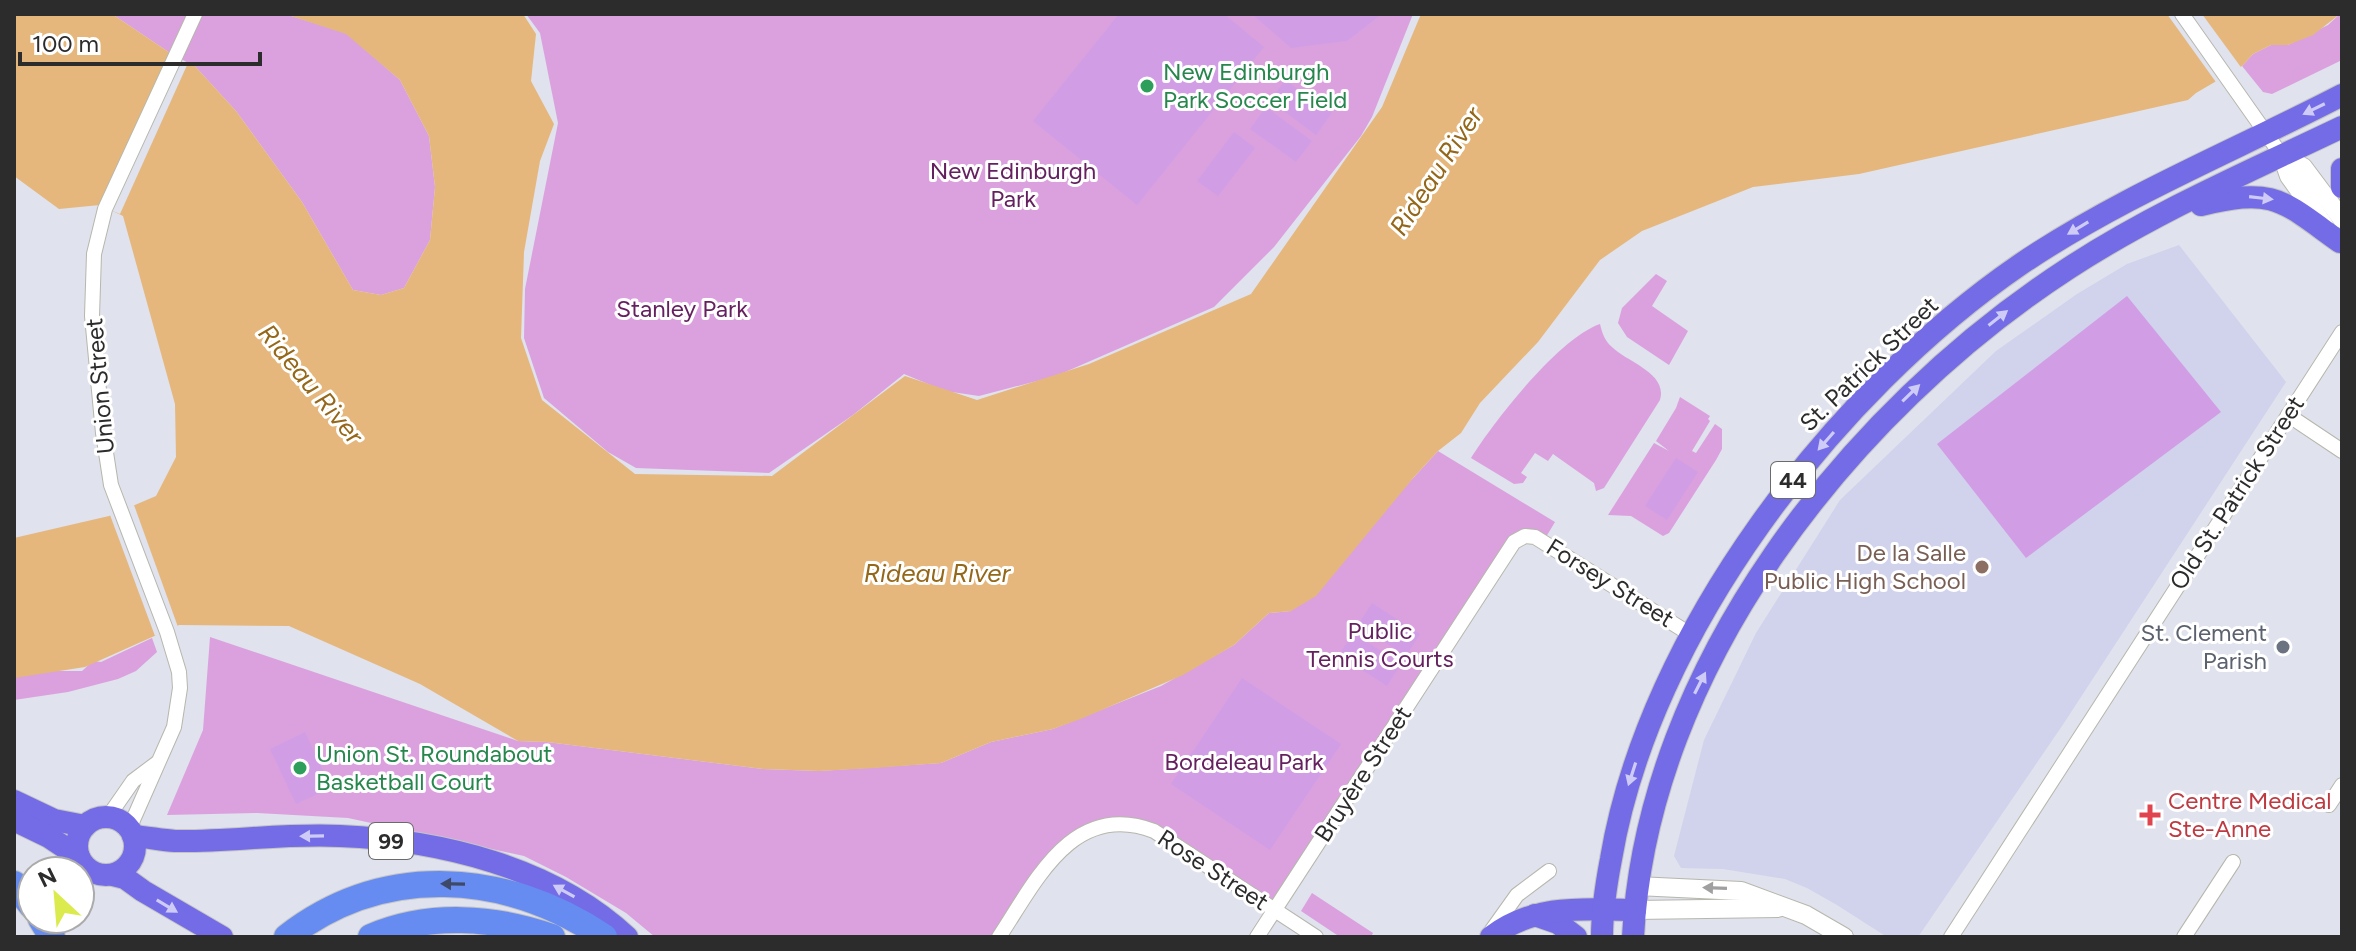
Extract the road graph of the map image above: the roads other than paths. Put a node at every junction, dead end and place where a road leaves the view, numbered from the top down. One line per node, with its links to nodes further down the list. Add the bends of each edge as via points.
1 (195, 14): 17 (street, Union Street, via 105,209 94,254 92,316 111,485 179,672 174,727)
2 (2182, 14): 5 (street)
3 (2342, 95): 5 (main road, St. Patrick Street / 44, one-way to 5)
4 (2342, 127): 6 (main road, St. Patrick Street / 44)
5 (2266, 132): 6 (street); 16 (main road, St. Patrick Street / 44, one-way to 16, via 2085,223 1946,322 1810,459 1741,552)
6 (2282, 156): 9 (main road, St. Patrick Street / 44); 10 (street, via 2303,167); 11 (street, via 2289,176)
7 (2342, 169): 8 (main road)
8 (2342, 187)
9 (2157, 216): 11 (main road, one-way to 11, via 2232,198 2262,197 2286,204); 32 (main road, St. Patrick Street / 44, one-way to 9, via 1659,784 1695,693 1764,571 1815,499 1878,427 1966,344 2057,276)
10 (2342, 219)
11 (2341, 243)
12 (2342, 332): 13 (street, Old St. Patrick Street)
13 (2288, 415): 14 (street); 52 (street, Old St. Patrick Street)
14 (2342, 451)
15 (1525, 536): 16 (street, Forsey Street, via 1535,537); 34 (street, Bruyère Street, via 1500,562)
16 (1693, 636): 31 (main road, St. Patrick Street / 44, one-way to 31, via 1659,701 1634,766)
17 (158, 763): 21 (street, Union Street, via 133,781); 24 (street, Union Street)
18 (2342, 785): 20 (street)
19 (14, 801): 23 (main road, via 54,820)
20 (2329, 805)
21 (108, 817): 23 (main road); 24 (main road)
22 (14, 820): 25 (main road)
23 (85, 826): 26 (main road)
24 (131, 832): 30 (main road, via 133,857); 43 (main road, 99, one-way to 24, via 578,899 538,878 437,849 339,836 175,841)
25 (76, 855)
26 (79, 855)
27 (2233, 862): 53 (street)
28 (1549, 871): 47 (street, via 1517,895)
29 (96, 873): 30 (main road)
30 (113, 875): 39 (main road, one-way to 39)
31 (1606, 885): 32 (main road); 35 (main road, St. Patrick Street / 44)
32 (1637, 886): 33 (street, one-way to 32, via 1726,888); 36 (main road, St. Patrick Street / 44)
33 (1789, 908): 36 (street); 51 (street)
34 (1275, 909): 44 (street, Rose Street, via 1154,831 1133,824 1102,825 1079,835 1053,857); 45 (street, Bruyère Street); 46 (street, Rose Street)
35 (1603, 909): 36 (main road); 37 (main road); 49 (main road, St. Patrick Street / 44)
36 (1635, 910): 50 (main road, St. Patrick Street / 44)
37 (1534, 914): 47 (main road); 48 (main road)
38 (289, 935): 42 (highway, one-way to 38, via 537,900 458,884 382,892 336,908)
39 (222, 937)
40 (371, 937): 41 (highway, via 445,920 520,927)
41 (552, 937)
42 (604, 937)
43 (627, 937)
44 (999, 937)
45 (1257, 937)
46 (1316, 937)
47 (1489, 937)
48 (1576, 937)
49 (1602, 937)
50 (1633, 937)
51 (1844, 937)
52 (1951, 937)
53 (2184, 937)

